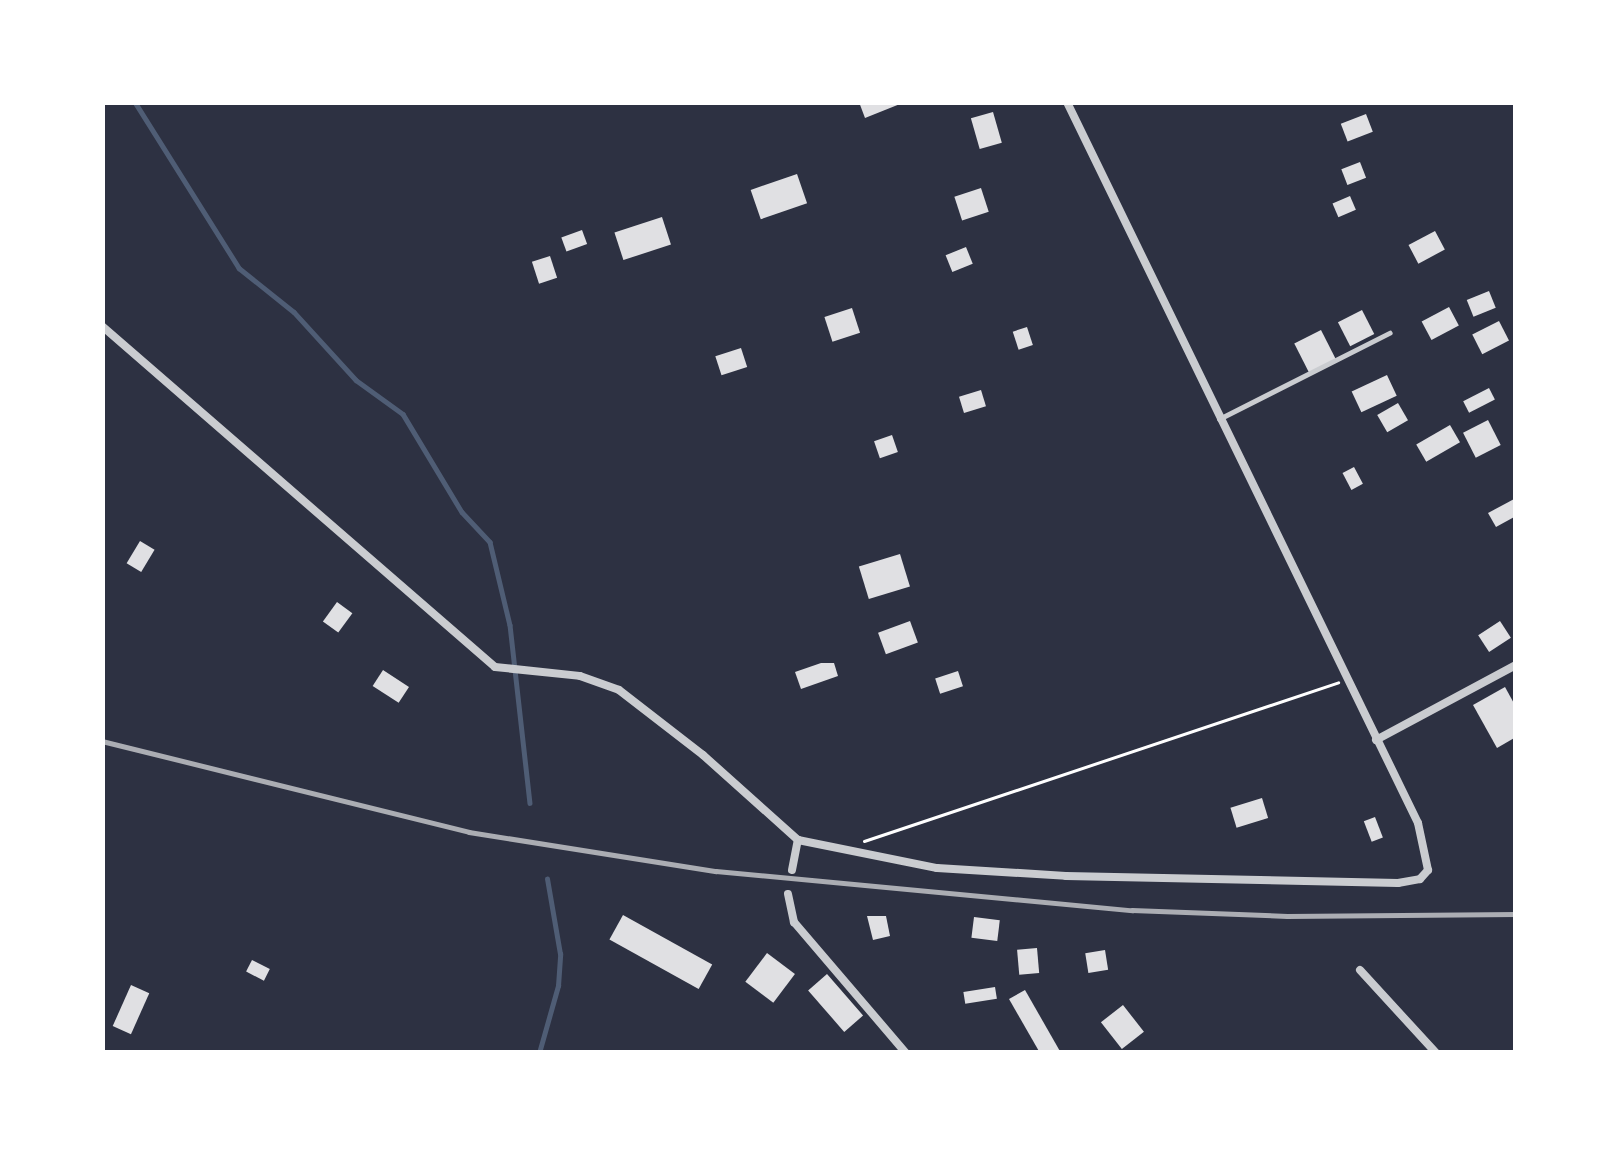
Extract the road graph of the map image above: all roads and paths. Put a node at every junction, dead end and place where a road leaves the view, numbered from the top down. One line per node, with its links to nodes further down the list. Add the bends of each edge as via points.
1 (1066, 102): 4 (street)
2 (102, 326): 8 (street, via 500,669 580,676 619,690)
3 (1389, 333): 4 (lane)
4 (1219, 419): 6 (street)
5 (1516, 665): 7 (street)
6 (1346, 679): 7 (street); 9 (path)
7 (1376, 740): 9 (street, via 1427,847 1428,870 1414,881 1025,874)
8 (798, 840): 9 (street); 10 (street)
9 (838, 849)
10 (792, 870)
11 (788, 894): 13 (street, via 794,922)
12 (1360, 970): 14 (street)
13 (906, 1053)
14 (1436, 1053)

